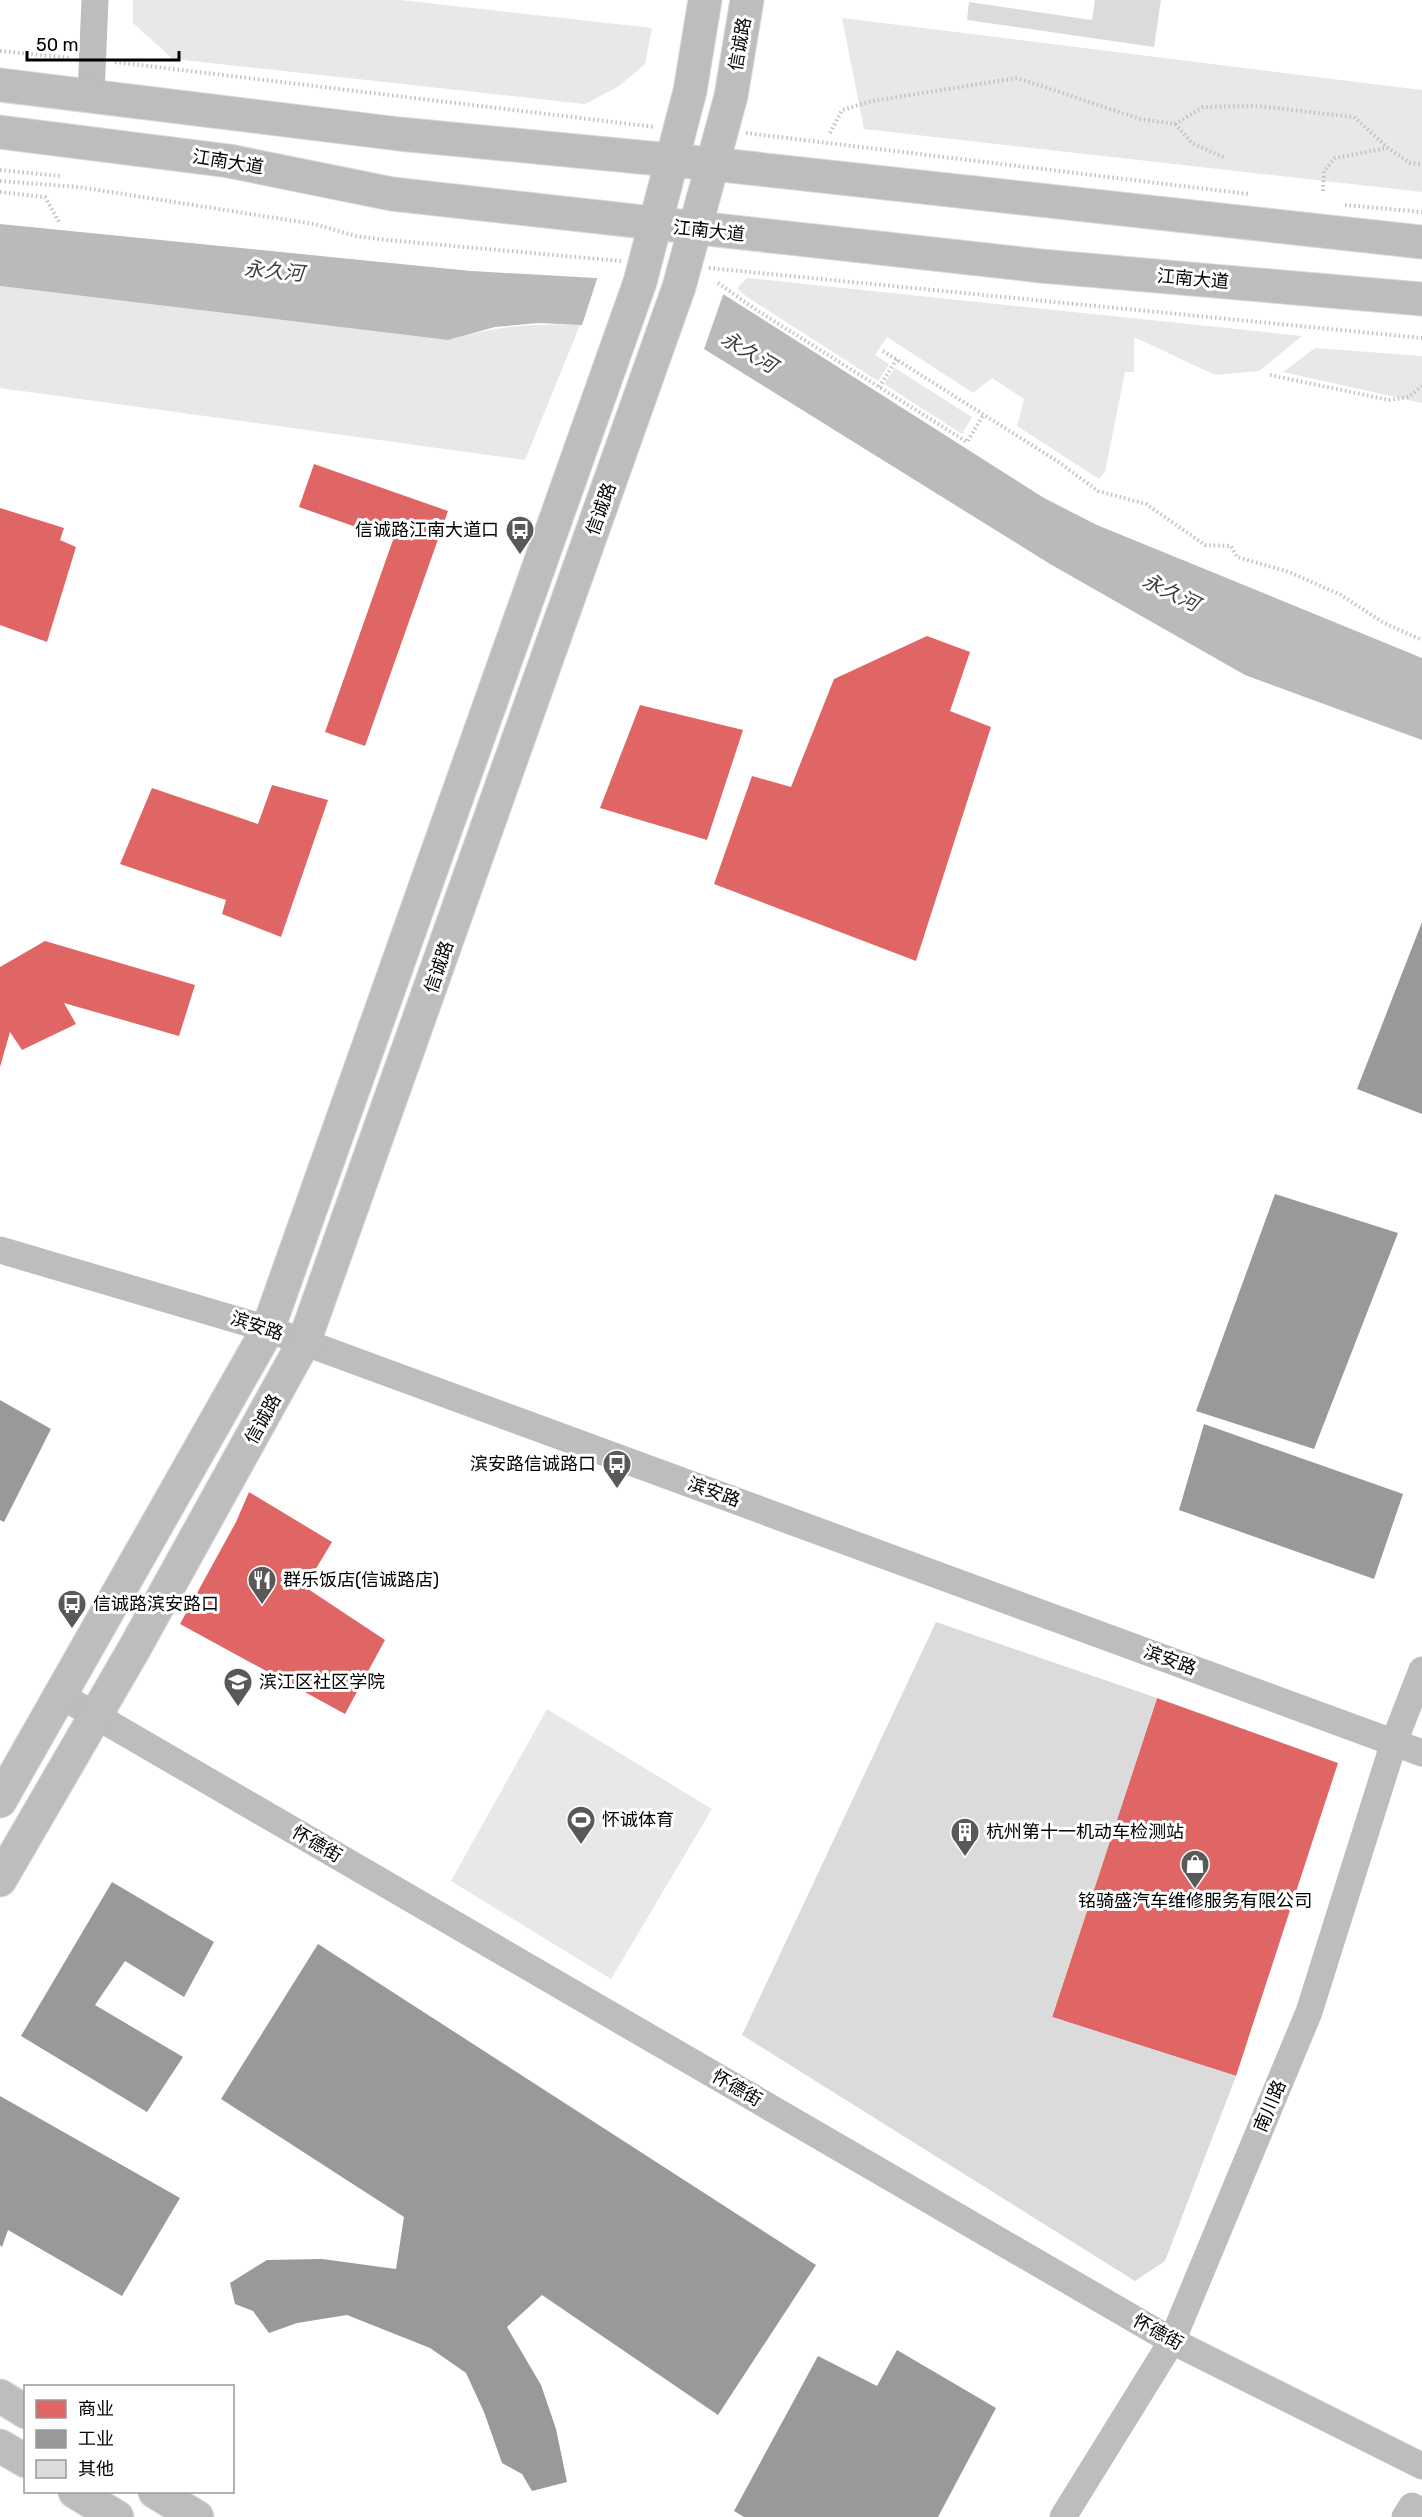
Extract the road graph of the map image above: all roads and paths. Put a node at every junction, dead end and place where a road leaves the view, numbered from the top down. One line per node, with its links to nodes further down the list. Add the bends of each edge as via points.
1 (95, 0): 5 (street)
2 (705, 0): 11 (main road, 信诚路, via 690,91)
3 (747, 0): 12 (main road, 信诚路, via 731,96)
4 (0, 85): 5 (main road)
5 (91, 95): 11 (main road, via 399,134)
6 (1175, 124): 8 (path, via 1140,119 1017,78 872,101 842,111); 9 (path, via 1203,107 1258,106 1354,117); 10 (path, via 1192,143)
7 (0, 132): 20 (main road, 江南大道, via 228,160 392,194)
8 (831, 132)
9 (1388, 148): 13 (path, via 1410,163); 17 (path, via 1335,158 1324,171)
10 (1225, 158)
11 (672, 160): 12 (main road); 20 (main road, 信诚路)
12 (712, 164): 21 (main road, 信诚路); 22 (main road)
13 (1422, 164)
14 (0, 170): 15 (path)
15 (60, 176)
16 (0, 181): 23 (path, via 79,187 314,224 356,236)
17 (1323, 191)
18 (0, 192): 19 (path, via 45,197)
19 (59, 222)
20 (655, 225): 21 (main road, 江南大道); 23 (main road, 信诚路)
21 (694, 230): 24 (main road, 信诚路); 26 (main road, 江南大道, via 1041,266)
22 (1422, 242)
23 (642, 273): 36 (main road, 信诚路)
24 (681, 277): 27 (path); 37 (main road, 信诚路)
25 (718, 283): 32 (path)
26 (1422, 299)
27 (1422, 338)
28 (884, 351): 29 (path)
29 (897, 358): 32 (path); 33 (path)
30 (1270, 375): 31 (path, via 1389,400 1409,397)
31 (1422, 386)
32 (879, 387): 33 (path, via 967,442)
33 (984, 414): 34 (path, via 1098,491 1146,504 1205,545 1231,546 1237,557 1320,586)
34 (1422, 640)
35 (0, 1250): 36 (street, 滨安路)
36 (268, 1329): 37 (street, 滨安路); 39 (main road, 信诚路)
37 (304, 1342): 40 (main road, 信诚路); 41 (street, 滨安路)
38 (1422, 1670): 41 (street, 南川路)
39 (60, 1695): 40 (street, 怀德街); 43 (main road, 信诚路)
40 (95, 1715): 44 (main road, 信诚路); 45 (street, 怀德街)
41 (1394, 1742): 42 (street, 滨安路); 45 (street, 南川路, via 1309,2012)
42 (1422, 1753)
43 (0, 1801)
44 (0, 1880)
45 (1172, 2341): 50 (street, 怀德街); 56 (street, 南川路)
46 (0, 2396): 47 (main road)
47 (24, 2411)
48 (0, 2446): 49 (main road)
49 (24, 2460)
50 (1422, 2466)
51 (77, 2493): 54 (main road)
52 (157, 2493): 55 (main road)
53 (1422, 2511): 57 (street, via 1412,2506)
54 (117, 2517)
55 (197, 2517)
56 (1063, 2517)
57 (1405, 2517)

